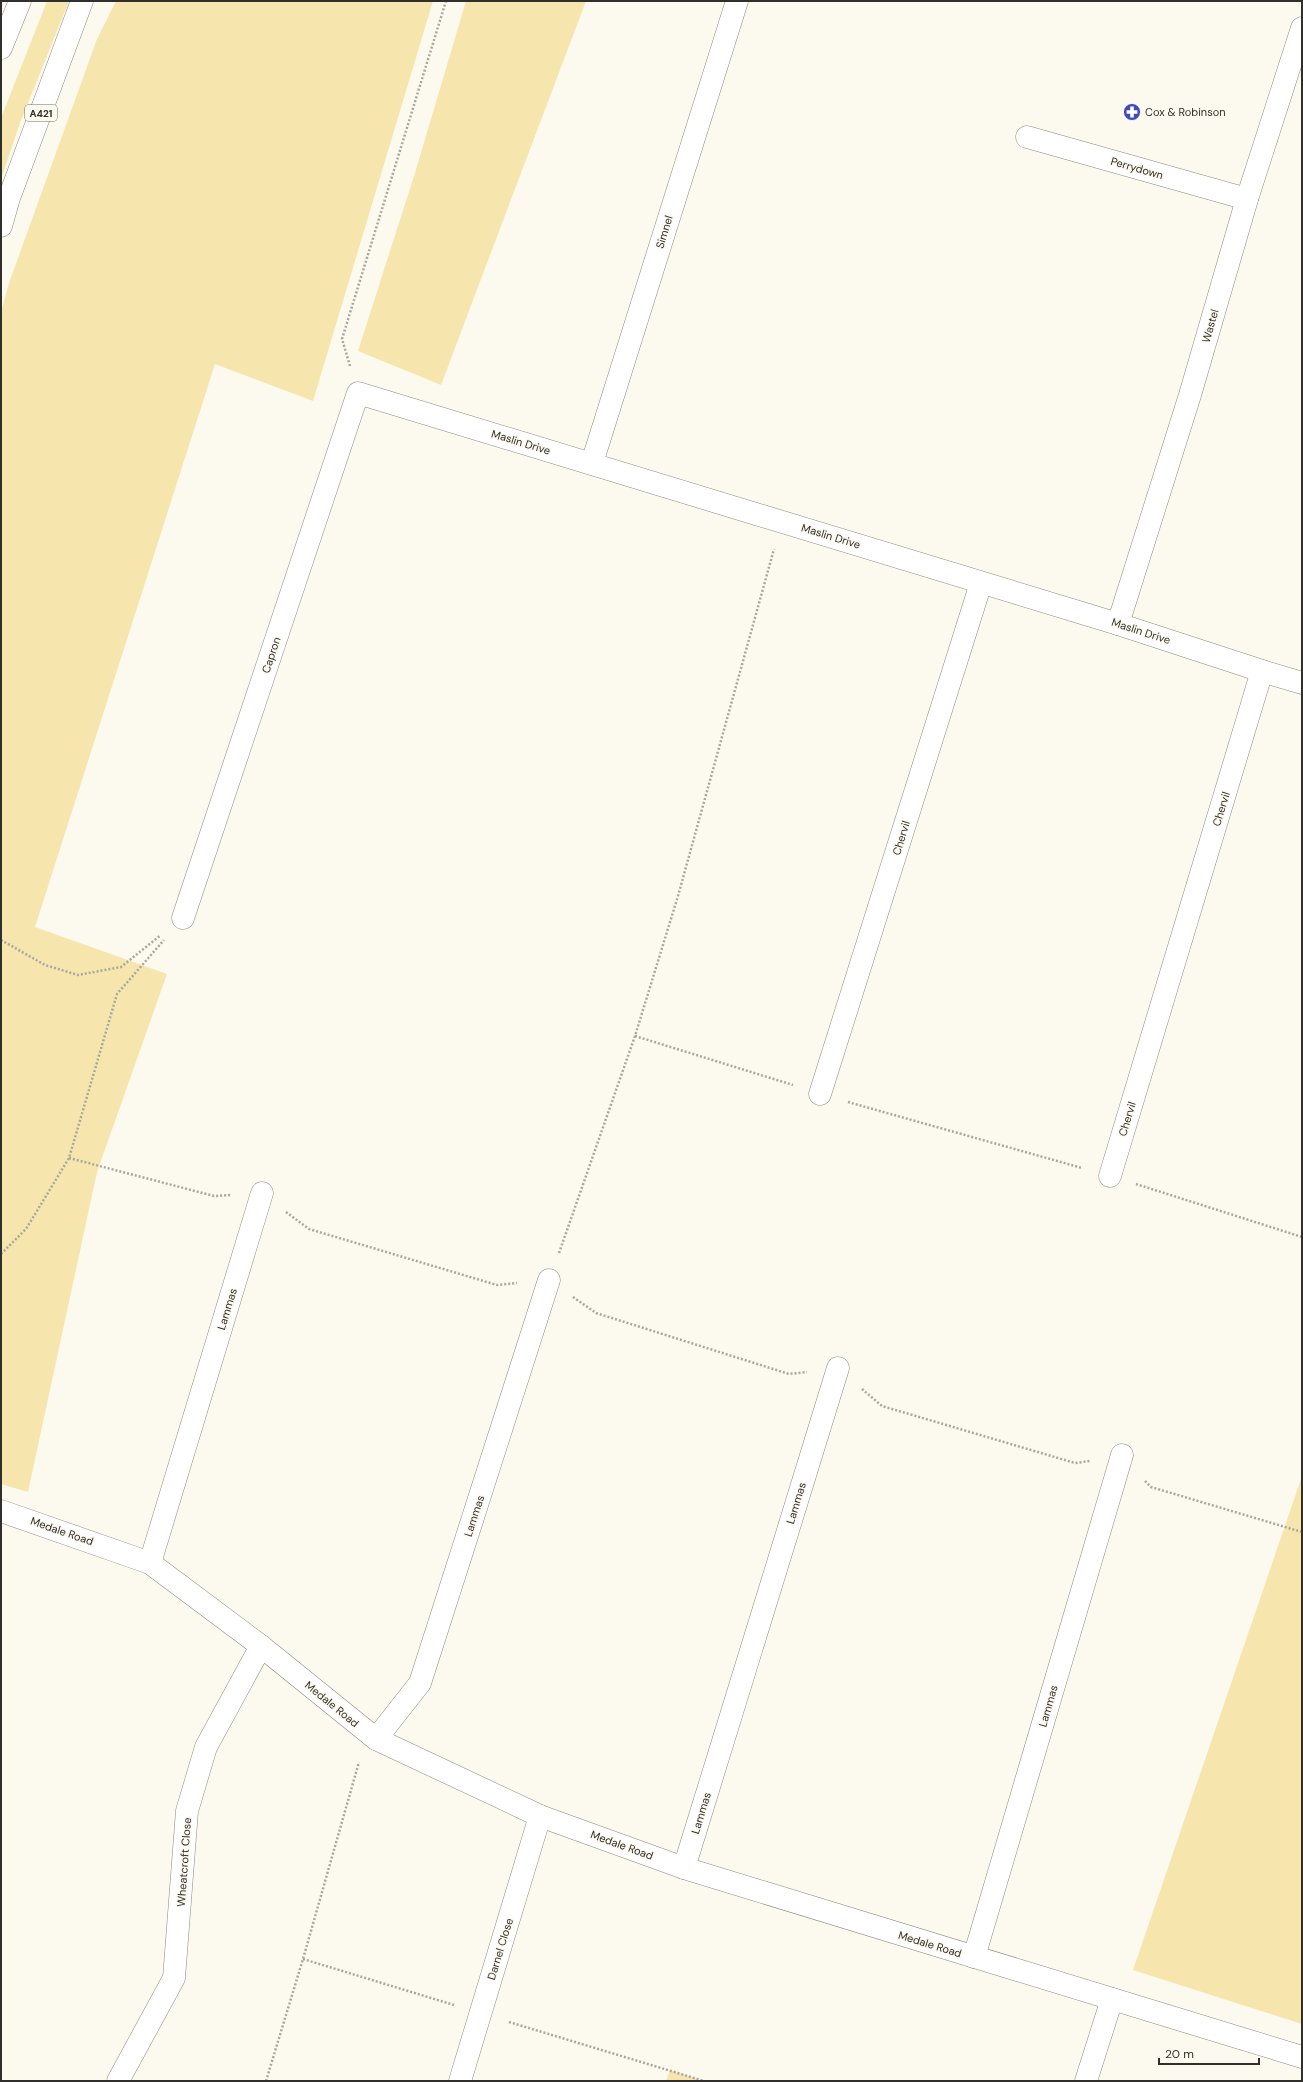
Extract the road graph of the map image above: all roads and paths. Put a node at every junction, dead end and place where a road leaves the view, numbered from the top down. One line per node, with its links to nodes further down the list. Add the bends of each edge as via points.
1 (20, 1): 6 (main road)
2 (82, 1): 9 (main road, A421)
3 (446, 1): 10 (path, via 342,339)
4 (737, 1): 11 (main road, Simnel)
5 (1302, 28): 8 (main road, Wastel)
6 (1, 48)
7 (1027, 137): 8 (main road, Perrydown)
8 (1247, 199): 14 (main road, Wastel, via 1190,395)
9 (1, 226)
10 (358, 393): 11 (main road, Maslin Drive); 17 (main road, Capron)
11 (592, 464): 12 (main road, Maslin Drive)
12 (782, 521): 13 (main road, Maslin Drive); 19 (path, via 678,896)
13 (981, 583): 14 (main road, Maslin Drive); 20 (main road, Chervil)
14 (1118, 624): 15 (main road, Maslin Drive)
15 (1262, 672): 16 (main road, Maslin Drive); 22 (main road, Chervil)
16 (1302, 683)
17 (183, 918): 18 (path, via 120,967 78,975 45,966); 21 (path, via 117,994)
18 (1, 940)
19 (635, 1036): 20 (path); 26 (path)
20 (820, 1094): 22 (path)
21 (69, 1158): 23 (path, via 214,1196); 25 (path, via 26,1229)
22 (1110, 1176): 24 (path)
23 (262, 1193): 26 (path, via 308,1229 316,1232 497,1285); 31 (main road, Lammas)
24 (1302, 1237)
25 (1, 1254)
26 (550, 1280): 27 (path, via 596,1313 789,1374); 33 (main road, Lammas, via 420,1683)
27 (838, 1368): 28 (path, via 882,1406 1075,1463); 35 (main road, Lammas)
28 (1122, 1455): 30 (path, via 1151,1487); 36 (main road, Lammas)
29 (1, 1511): 31 (main road, Medale Road)
30 (1302, 1532)
31 (150, 1563): 32 (main road, Medale Road)
32 (261, 1646): 33 (main road, Medale Road); 39 (main road, Wheatcroft Close, via 206,1747 187,1811 174,1978)
33 (376, 1739): 34 (main road, Medale Road); 40 (path, via 359,1760 304,1959)
34 (540, 1816): 35 (main road, Medale Road); 41 (main road, Darnel Close)
35 (684, 1868): 36 (main road, Medale Road)
36 (974, 1957): 37 (main road, Medale Road)
37 (1112, 1999): 38 (main road, Medale Road); 42 (main road)
38 (1302, 2057)
39 (118, 2081)
40 (266, 2081)
41 (460, 2081)
42 (1086, 2081)

